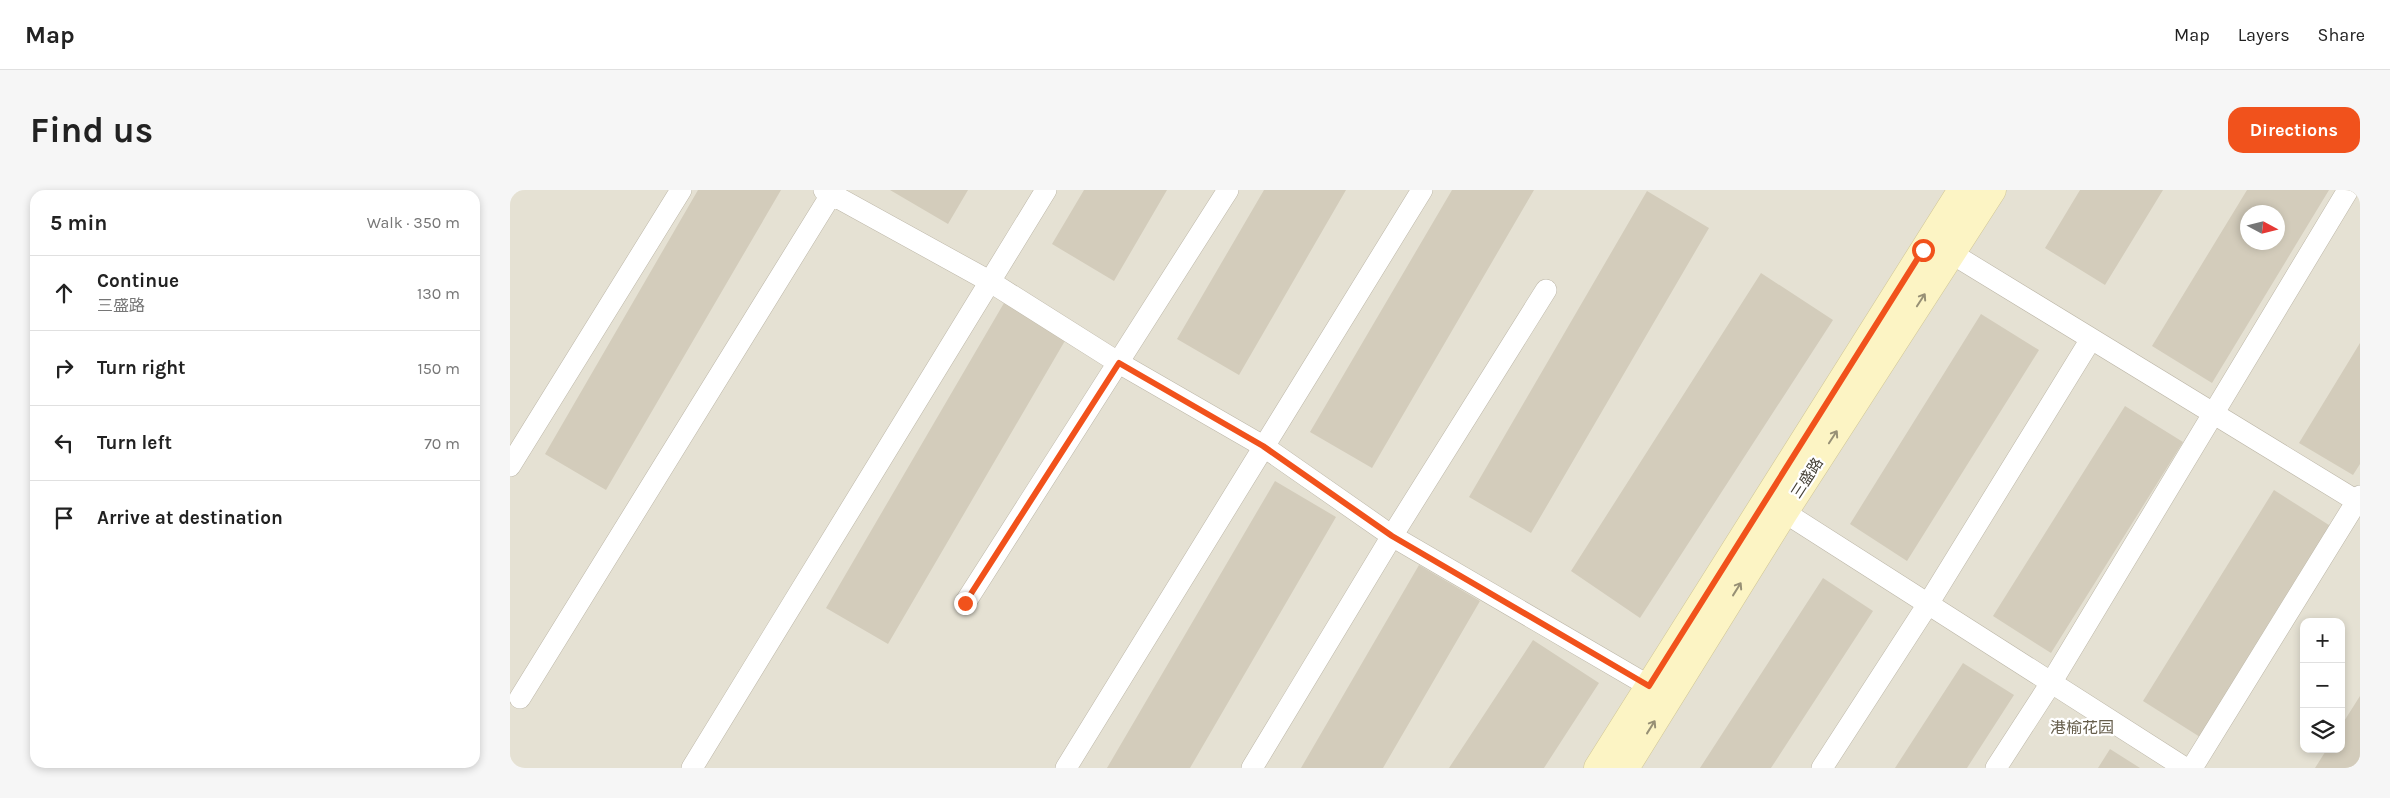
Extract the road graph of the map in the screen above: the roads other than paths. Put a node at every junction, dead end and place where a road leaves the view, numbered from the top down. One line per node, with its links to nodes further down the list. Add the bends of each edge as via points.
1 (681, 190): 16 (street)
2 (1046, 190): 10 (street)
3 (1228, 190): 13 (street)
4 (1422, 190): 15 (street)
5 (1962, 190): 23 (main road, 三盛路)
6 (1992, 190): 9 (main road, 三盛路)
7 (2348, 190): 14 (street)
8 (830, 191): 10 (street); 24 (street)
9 (1951, 253): 12 (street); 18 (main road, 三盛路, one-way to 9)
10 (989, 281): 13 (street); 25 (street)
11 (1546, 290): 19 (street)
12 (2092, 339): 14 (street); 21 (street)
13 (1119, 363): 15 (street); 20 (street)
14 (2215, 414): 17 (street); 22 (street)
15 (1263, 446): 19 (street); 26 (street)
16 (510, 466)
17 (2359, 500): 33 (street)
18 (1784, 512): 21 (street); 29 (main road, 三盛路, one-way to 18)
19 (1392, 536): 23 (street); 27 (street)
20 (965, 603)
21 (1928, 604): 22 (street); 30 (street)
22 (2051, 683): 31 (street); 32 (street)
23 (1649, 686): 28 (main road, 三盛路)
24 (520, 698)
25 (692, 768)
26 (1066, 768)
27 (1252, 768)
28 (1598, 768)
29 (1625, 768)
30 (1822, 768)
31 (1996, 768)
32 (2185, 768)
33 (2192, 768)

